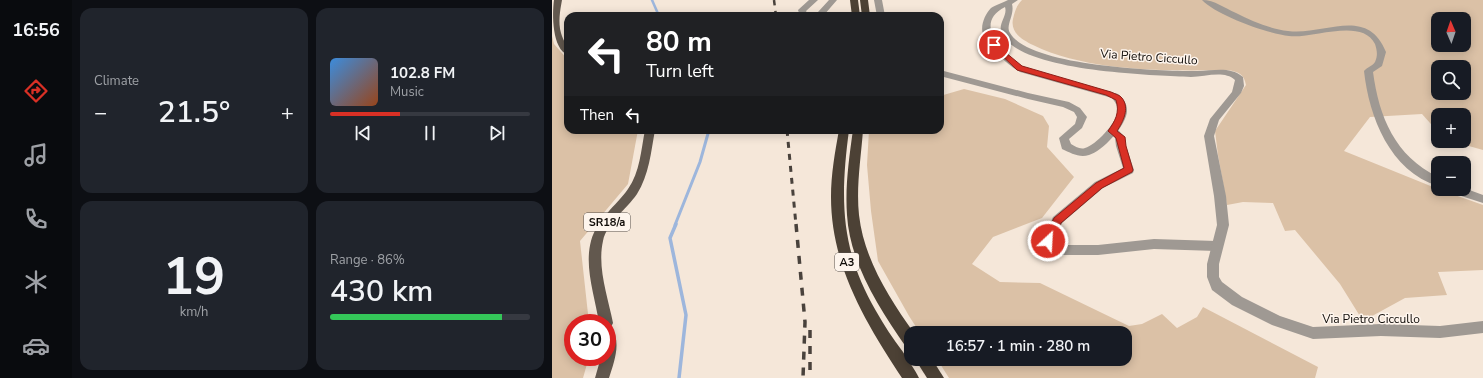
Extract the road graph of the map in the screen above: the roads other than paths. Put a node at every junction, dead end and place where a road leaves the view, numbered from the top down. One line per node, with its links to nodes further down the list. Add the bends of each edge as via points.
1 (558, 0): 14 (main road, via 555,16 558,40)
2 (814, 0): 9 (street)
3 (833, 0): 10 (street)
4 (864, 0): 12 (highway)
5 (878, 0): 13 (street)
6 (1206, 0): 20 (street, via 1252,23 1289,34 1316,33 1348,27 1362,29 1374,37 1382,52 1379,64 1368,71 1380,120 1406,161)
7 (854, 1): 11 (highway)
8 (1011, 2): 16 (street, via 994,10 987,20 987,34 994,45 1019,68 1115,96 1121,103 1122,114); 23 (street, Via Pietro Ciccullo, via 1004,25 1006,35 1025,50 1054,60 1076,65 1194,75 1227,73 1238,76 1238,90 1209,128 1223,225)
9 (803, 12)
10 (824, 12)
11 (855, 12)
12 (866, 12)
13 (880, 12)
14 (564, 47)
15 (944, 74): 16 (street, via 1066,104 1077,110 1082,116 1079,126 1064,140 1066,146 1077,152 1087,152)
16 (1112, 131): 23 (street, via 1120,137 1129,170 1099,185 1057,220 1048,241 1059,250 1098,250 1154,244)
17 (649, 134): 24 (main road, SR18/a, via 640,178 597,240 597,271)
18 (844, 134): 30 (highway, A3, via 837,196 842,247 853,280 869,314)
19 (858, 134): 26 (highway, A3, via 853,217 859,243 886,305)
20 (1431, 178)
21 (1471, 195): 22 (street)
22 (1483, 199)
23 (1216, 246): 25 (street, Via Pietro Ciccullo, via 1213,270 1217,286 1238,301 1296,328 1326,333 1381,330 1440,332)
24 (604, 314)
25 (1483, 327)
26 (904, 332)
27 (606, 366): 29 (main road)
28 (928, 366): 31 (highway)
29 (602, 378)
30 (911, 378)
31 (936, 378)

